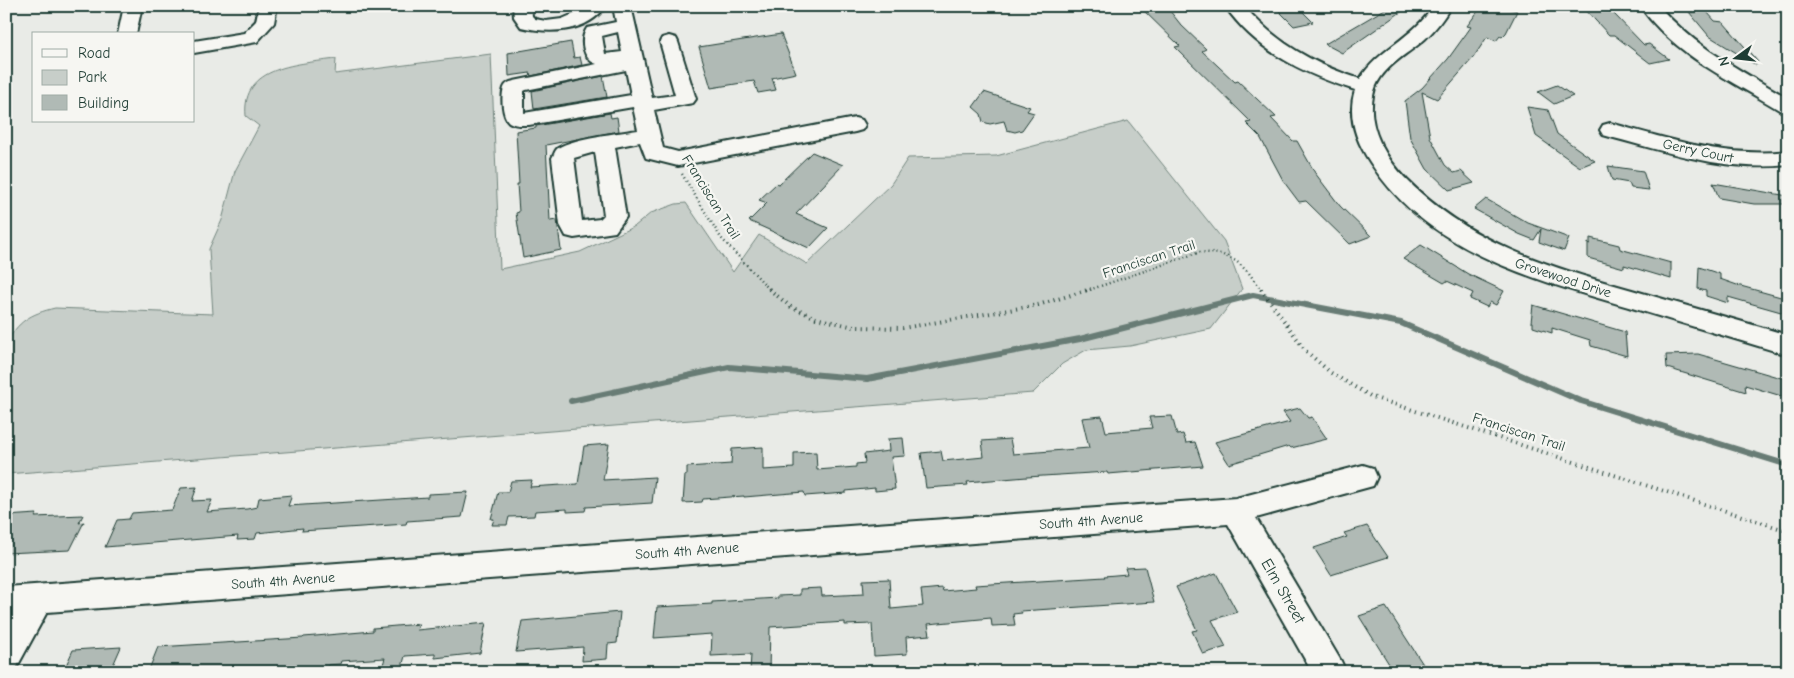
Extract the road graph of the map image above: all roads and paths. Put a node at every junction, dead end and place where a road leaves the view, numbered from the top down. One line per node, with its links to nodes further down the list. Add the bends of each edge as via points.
1 (133, 6): 9 (street)
2 (268, 6): 11 (street, via 265,23 250,38)
3 (522, 6): 4 (street, via 523,17 528,23 545,26 578,21 591,14)
4 (597, 6)
5 (1234, 6): 13 (street, via 1261,36 1291,59 1320,73)
6 (1442, 6): 13 (street, Grovewood Drive, via 1414,38 1378,67)
7 (1649, 6): 15 (street, via 1662,24 1689,46)
8 (625, 16): 12 (street); 12 (street, via 594,32 595,56 604,61)
9 (127, 32)
10 (669, 42): 14 (street, via 686,98)
11 (195, 47)
12 (634, 60): 14 (street); 14 (street, via 514,88 514,114 518,119 529,119)
13 (1366, 87): 22 (street, Grovewood Drive, via 1362,120 1383,167 1423,209 1470,241 1545,275)
14 (642, 103): 18 (street)
15 (1788, 107)
16 (855, 125): 21 (street)
17 (1610, 130): 20 (street, Gerry Court, via 1716,157 1748,161)
18 (650, 138): 19 (street); 21 (street, via 653,153)
19 (604, 143)
20 (1788, 158)
21 (673, 159): 25 (path, Franciscan Trail, via 721,238 764,285 792,307 816,318 854,327 903,328 1038,305 1200,252 1221,254 1236,261 1249,273 1306,351 1331,373 1372,397)
22 (1788, 345)
23 (1363, 477): 24 (street, South 4th Avenue)
24 (1236, 511): 26 (street, South 4th Avenue); 29 (street, Elm Street)
25 (1788, 531)
26 (38, 599): 27 (street, South 4th Avenue); 28 (street)
27 (6, 601)
28 (6, 656)
29 (1330, 672)

